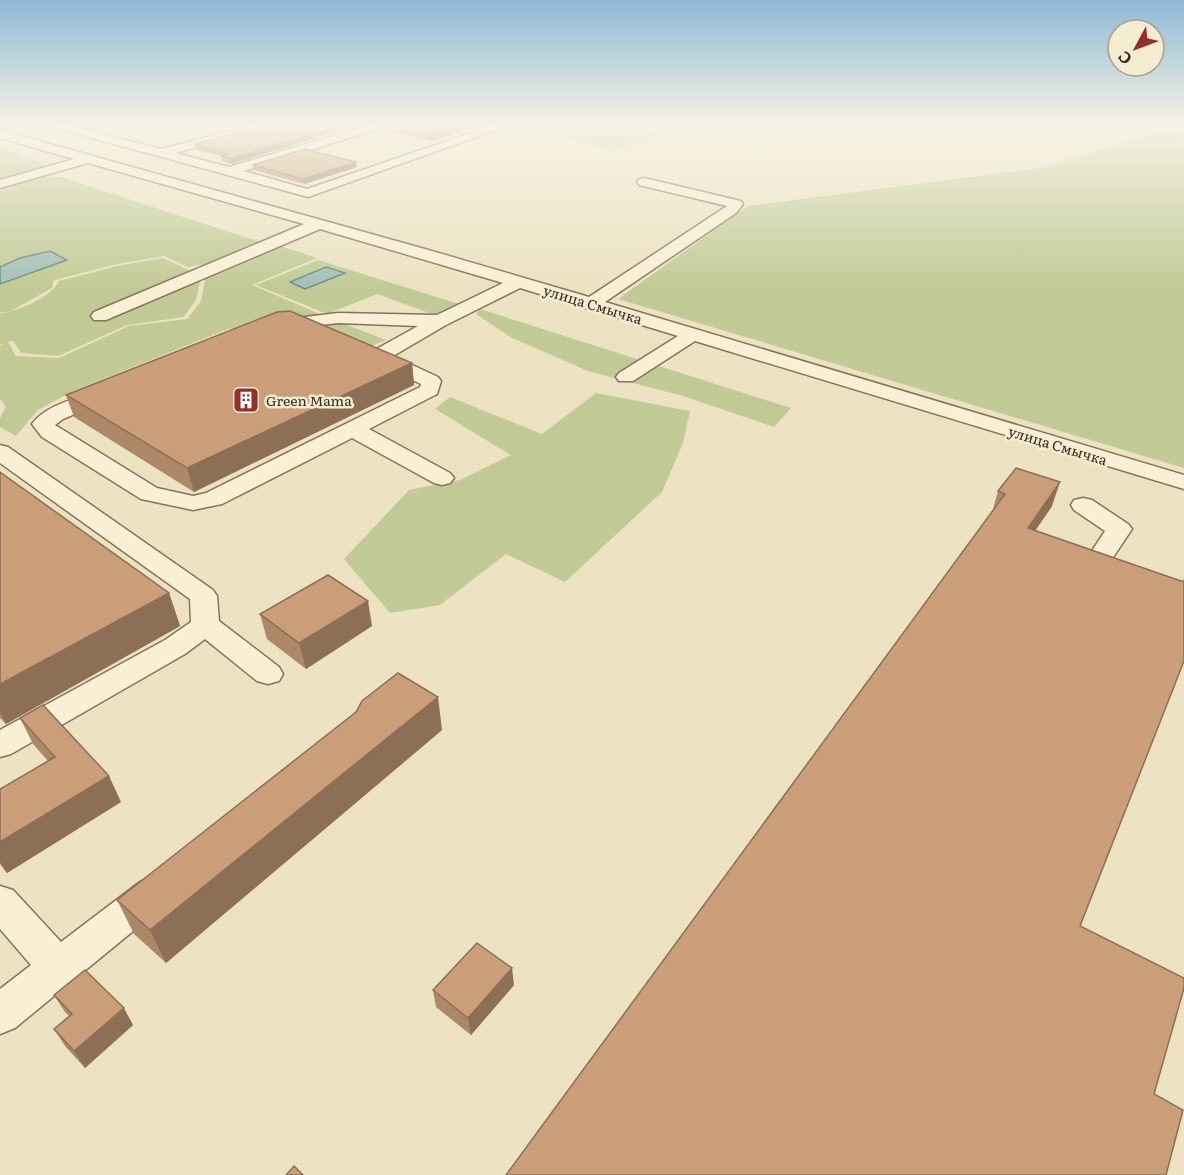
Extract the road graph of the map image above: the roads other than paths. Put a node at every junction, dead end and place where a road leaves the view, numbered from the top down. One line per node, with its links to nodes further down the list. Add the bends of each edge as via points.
1 (14, 180): 7 (street)
2 (162, 180): 8 (street, улица Смычка)
3 (203, 180): 8 (street)
4 (262, 180): 5 (street, via 308,193)
5 (346, 180)
6 (644, 182): 13 (street, via 736,204)
7 (0, 184)
8 (184, 186): 9 (street, улица Смычка)
9 (316, 225): 10 (street, улица Смычка); 12 (street)
10 (518, 282): 13 (street, улица Смычка); 15 (street)
11 (97, 298): 12 (street)
12 (141, 299): 14 (street)
13 (591, 304): 17 (street, улица Смычка)
14 (100, 316)
15 (440, 321): 16 (street, via 338,318); 20 (street, via 378,356 431,381 429,390)
16 (266, 329)
17 (693, 334): 18 (street); 23 (street, улица Смычка)
18 (626, 377)
19 (122, 387): 20 (street, via 55,414 43,424 149,494 194,502 213,499)
20 (352, 429): 22 (street)
21 (0, 452): 26 (street, via 203,596)
22 (442, 478)
23 (1184, 482)
24 (1083, 505): 25 (street, via 1119,529 1097,563)
25 (1184, 593)
26 (205, 625): 27 (street); 28 (street, via 175,647)
27 (268, 674)
28 (0, 745)
29 (177, 874): 31 (street)
30 (0, 902): 31 (street)
31 (58, 968): 32 (street)
32 (0, 1014)

